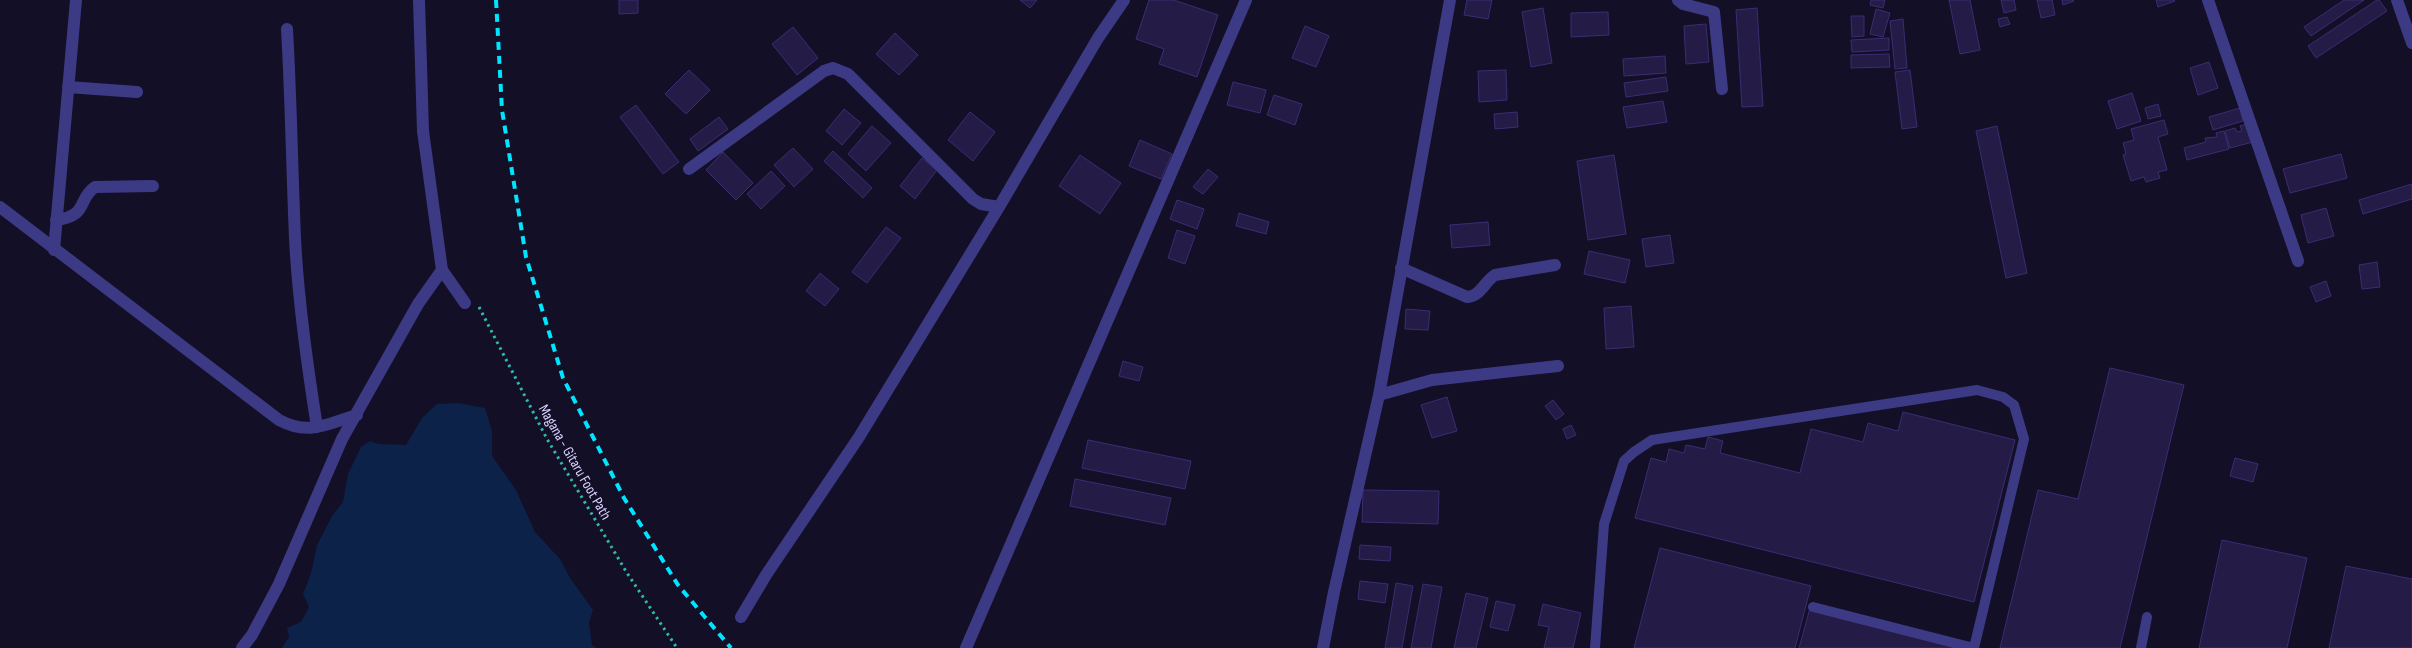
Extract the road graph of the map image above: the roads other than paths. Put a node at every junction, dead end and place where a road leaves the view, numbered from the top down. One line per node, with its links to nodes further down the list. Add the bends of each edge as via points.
1 (76, 0): 11 (street)
2 (419, 0): 23 (street, via 424,131)
3 (1124, 0): 17 (street, via 1098,38)
4 (1246, 0): 33 (street)
5 (1450, 0): 22 (street)
6 (1678, 0): 12 (street, via 1709,9 1716,15)
7 (2208, 0): 20 (street)
8 (2397, 0): 10 (street)
9 (287, 29): 28 (street, via 295,239 306,359)
10 (2412, 43)
11 (68, 87): 13 (street); 18 (street)
12 (1722, 89)
13 (137, 92)
14 (689, 169): 17 (street, via 824,71 833,68 848,74 973,199)
15 (153, 186): 18 (street, via 95,187 79,211)
16 (0, 207): 19 (street)
17 (999, 207): 30 (street, via 859,437 766,575)
18 (56, 220): 19 (street)
19 (54, 250): 28 (street, via 279,420 295,428)
20 (2298, 262)
21 (1555, 265): 22 (street, via 1495,275 1478,294 1467,297)
22 (1401, 268): 26 (street)
23 (442, 270): 24 (street); 27 (street, via 418,304)
24 (469, 301)
25 (1558, 366): 26 (street, via 1432,380)
26 (1379, 395): 34 (street)
27 (357, 415): 28 (street); 32 (street, via 326,471 279,584)
28 (317, 426)
29 (1813, 606): 35 (lane, via 1974,648 2024,439 2014,404 2003,397 1977,390 1652,440 1624,461 1604,524)
30 (742, 617)
31 (2147, 617): 36 (lane)
32 (242, 648)
33 (966, 648)
34 (1323, 648)
35 (1595, 648)
36 (2141, 648)

